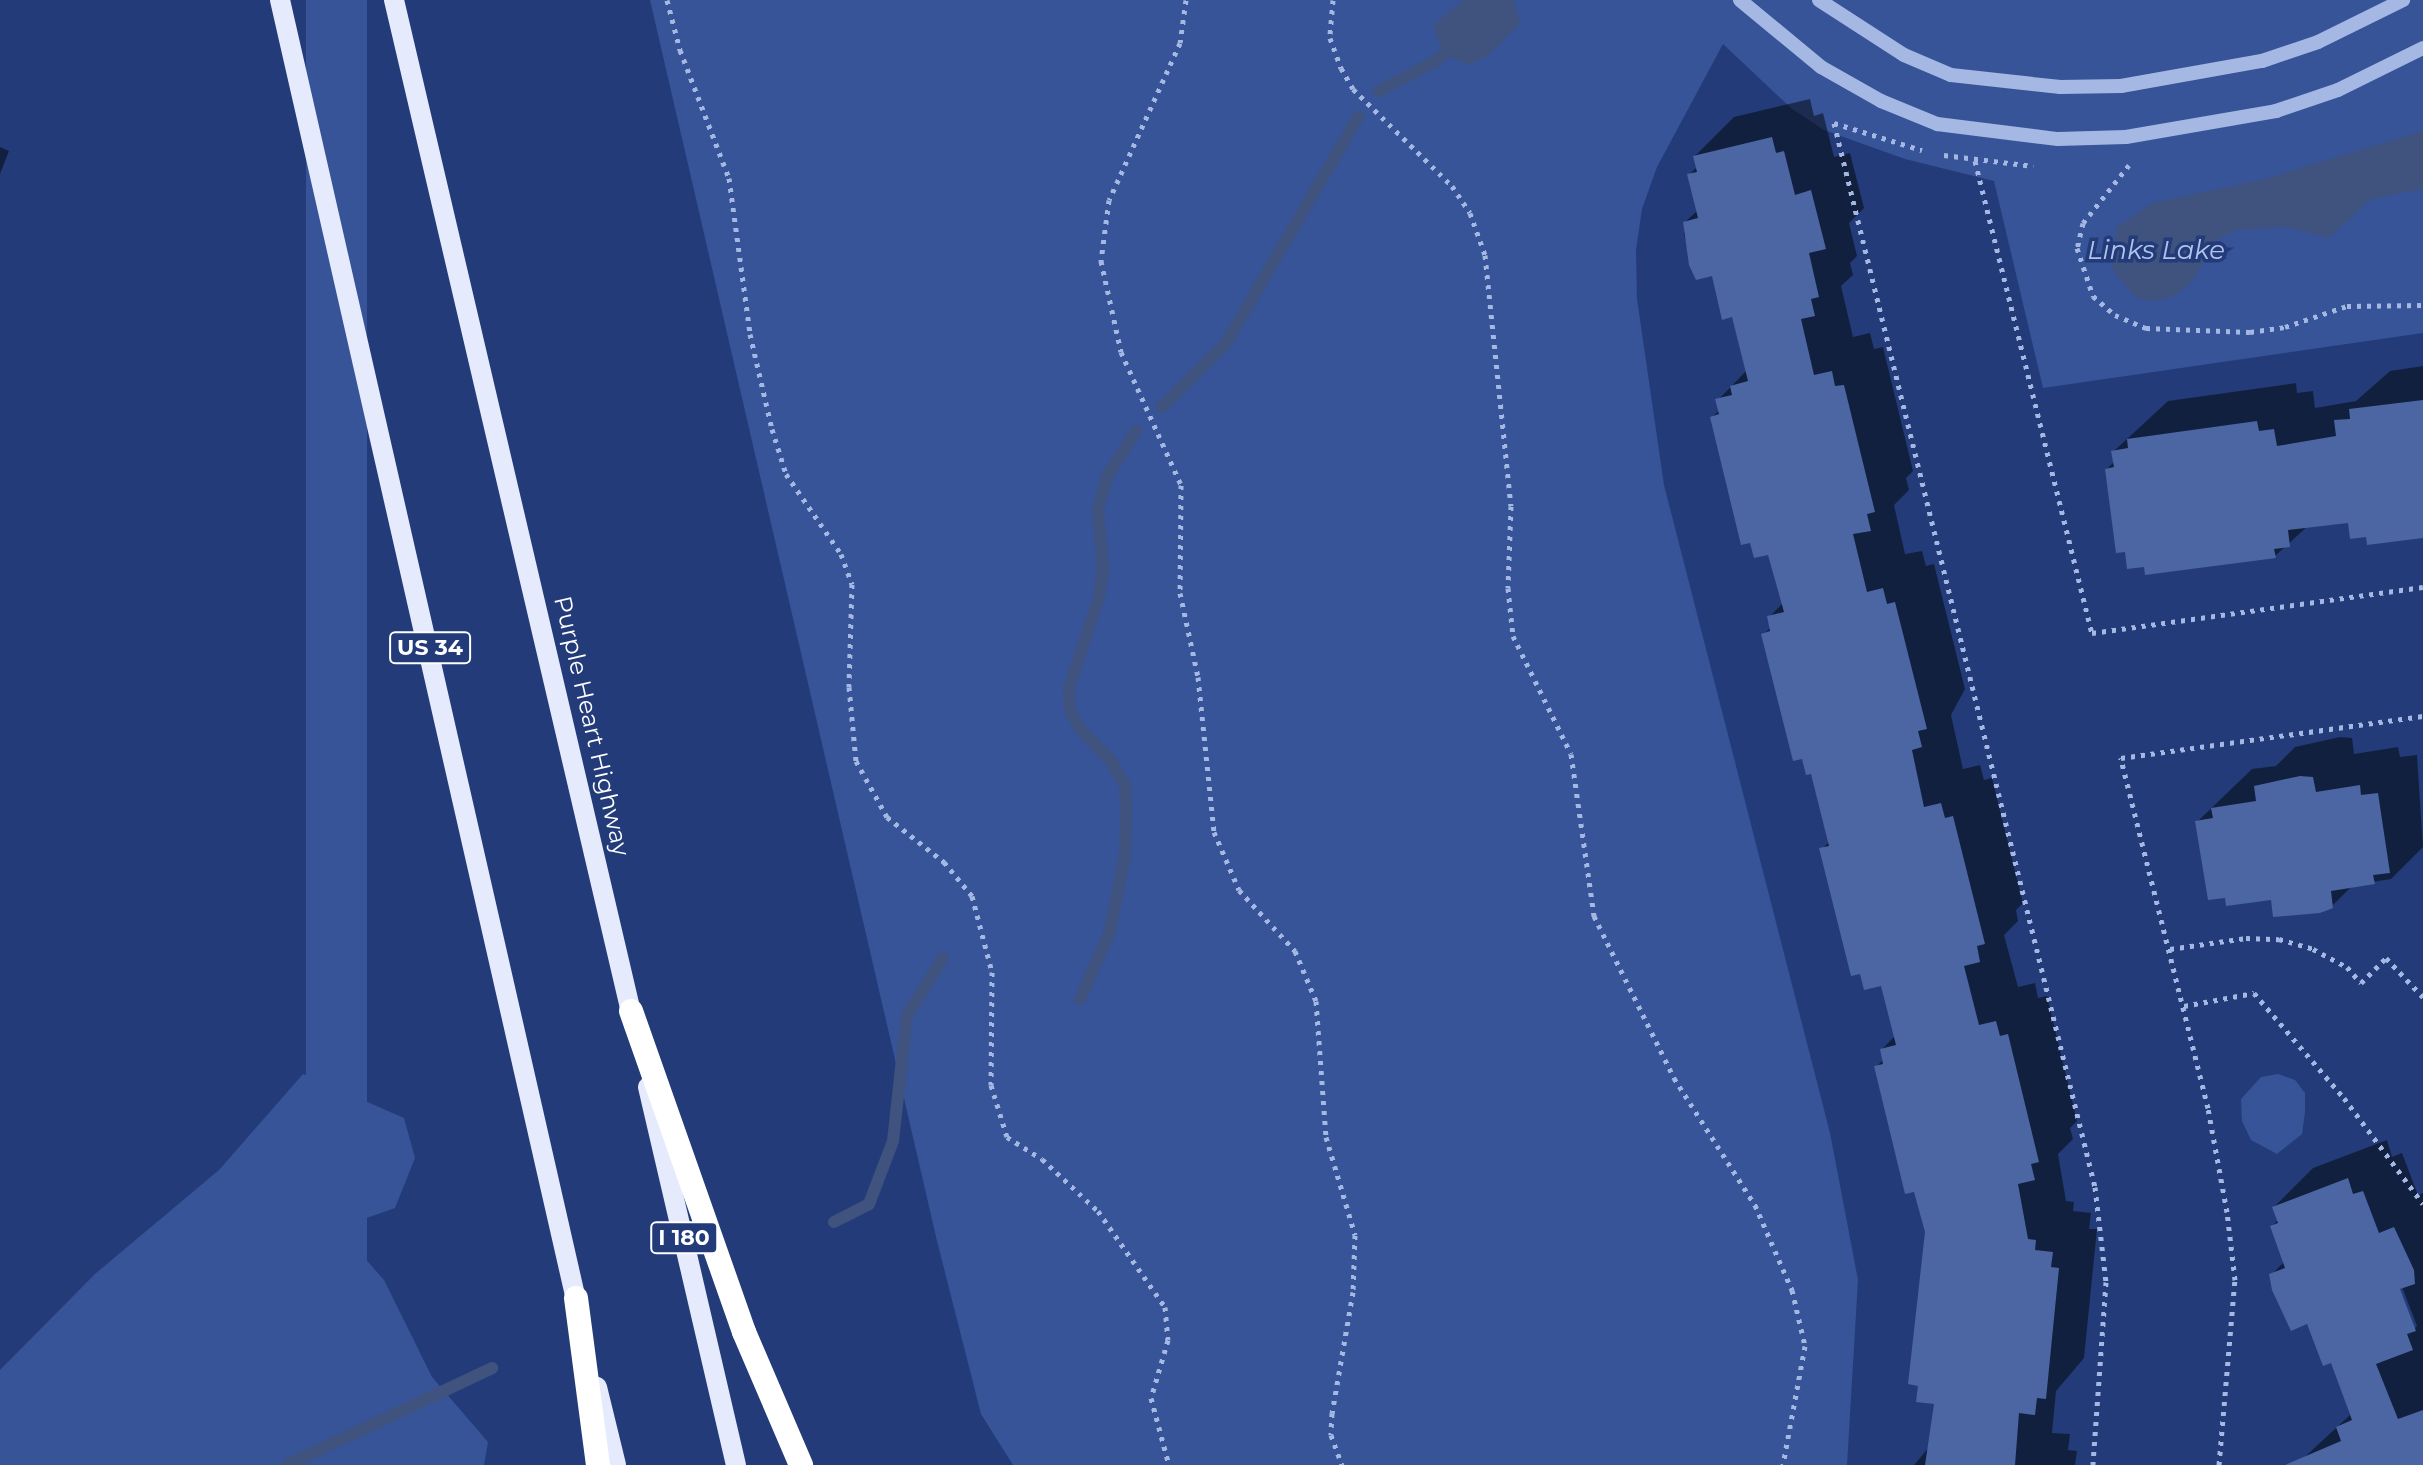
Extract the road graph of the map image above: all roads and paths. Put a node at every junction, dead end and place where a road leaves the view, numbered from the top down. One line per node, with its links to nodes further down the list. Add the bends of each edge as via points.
1 (280, 0): 19 (main road, US 34)
2 (394, 0): 17 (main road, Purple Heart Highway)
3 (667, 0): 24 (path, via 680,50 729,178 750,334 781,459 803,504 841,554 852,584 849,687 856,761 887,817 944,862 972,896 992,972 991,1085 1007,1137 1042,1159 1098,1211 1165,1307 1168,1340 1151,1398)
4 (1186, 0): 25 (path, via 1180,43 1109,200 1101,261 1121,352 1181,485 1180,593 1198,677 1214,832 1239,890 1295,951 1316,1001 1326,1137 1355,1235 1353,1292 1332,1413 1331,1435)
5 (1333, 0): 26 (path, via 1330,38 1353,89 1452,186 1470,213 1485,255 1511,506 1508,588 1513,636 1571,754 1594,916 1674,1078 1755,1205 1792,1290 1805,1346)
6 (1740, 0): 9 (lane, via 1821,67 1881,101 1937,124 2058,139 2126,137 2276,111 2338,90)
7 (1819, 0): 8 (lane, via 1904,55 1951,75 2060,87 2121,86 2262,61 2318,42)
8 (2403, 0)
9 (2423, 48)
10 (2129, 165): 11 (path, via 2083,223 2077,248 2093,296 2115,315 2146,328 2250,332 2285,327 2347,306)
11 (2423, 305)
12 (2423, 587): 27 (path, via 2092,633 1975,161 1834,123 2095,1187 2106,1282)
13 (2423, 716): 14 (path, via 2121,758)
14 (2170, 949): 15 (path, via 2246,938 2279,939 2347,967 2361,983 2386,958); 16 (path)
15 (2423, 997)
16 (2184, 1006): 18 (path, via 2254,993 2344,1098); 28 (path, via 2208,1108 2235,1280)
17 (631, 1011): 22 (main road, Purple Heart Highway / I 180); 23 (highway, via 744,1332)
18 (2423, 1204)
19 (576, 1298): 20 (highway); 21 (main road)
20 (598, 1465)
21 (616, 1465)
22 (736, 1465)
23 (801, 1465)
24 (1169, 1465)
25 (1342, 1465)
26 (1783, 1465)
27 (2093, 1465)
28 (2219, 1465)

